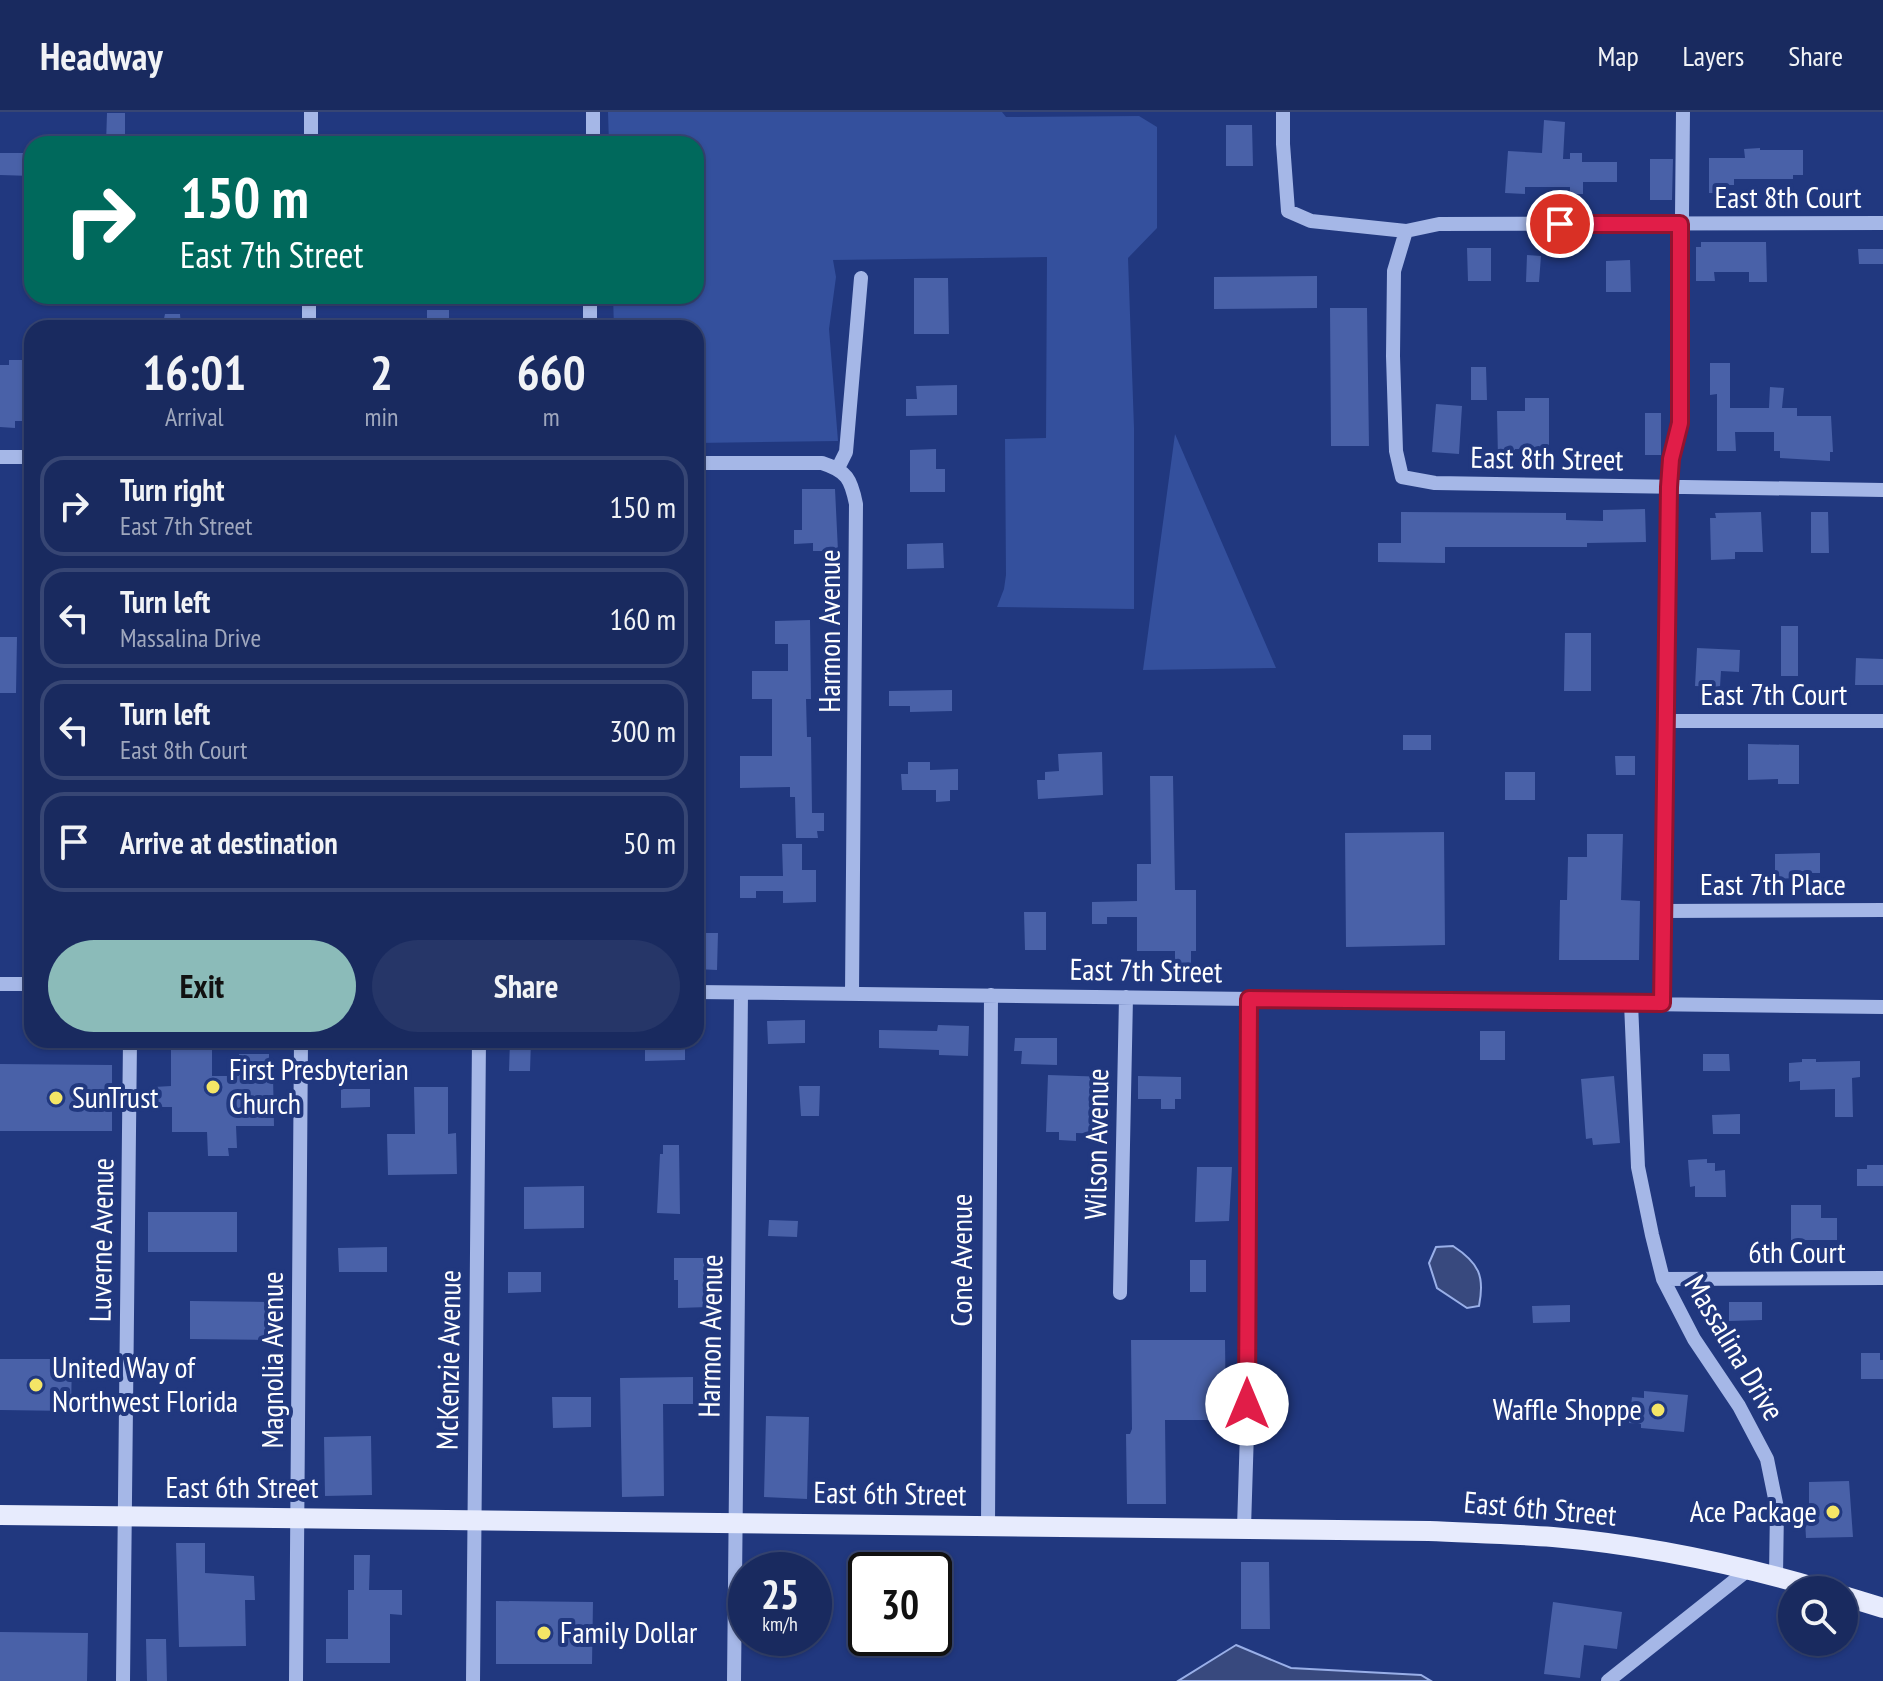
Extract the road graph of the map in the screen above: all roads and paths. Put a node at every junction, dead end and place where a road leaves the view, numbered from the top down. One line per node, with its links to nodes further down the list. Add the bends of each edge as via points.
1 (311, 112): 5 (street)
2 (593, 112): 6 (street)
3 (1283, 112): 9 (street, via 1288,211 1311,221)
4 (1683, 112): 8 (street)
5 (311, 136)
6 (593, 136)
7 (1883, 223): 8 (street, East 8th Court)
8 (1680, 224): 9 (street, East 8th Court, via 1439,224); 15 (street, via 1680,423)
9 (1406, 231): 15 (street, East 8th Street, via 1394,271 1396,451 1402,477 1435,483)
10 (861, 278): 14 (street, via 846,452)
11 (0, 457): 12 (street)
12 (24, 457)
13 (704, 463): 14 (street, via 822,463)
14 (838, 468): 25 (street, Harmon Avenue, via 852,483 856,504)
15 (1669, 487): 16 (street, East 8th Street); 17 (street)
16 (1883, 490)
17 (1665, 721): 18 (street, East 7th Court); 20 (street)
18 (1883, 721)
19 (1883, 910): 20 (street, East 7th Place)
20 (1662, 911): 30 (street)
21 (0, 984): 22 (street)
22 (24, 984)
23 (704, 992): 24 (street, East 7th Street)
24 (741, 993): 25 (street, East 7th Street); 42 (street, Harmon Avenue)
25 (852, 994): 26 (street, East 7th Street)
26 (991, 995): 27 (street, East 7th Street); 43 (street, Cone Avenue)
27 (1126, 997): 28 (street, East 7th Street); 37 (street, Wilson Avenue)
28 (1249, 999): 29 (street, East 7th Street); 44 (street)
29 (1631, 1003): 30 (street, East 7th Street); 36 (street, Massalina Drive, via 1638,1167)
30 (1662, 1003): 31 (street, East 7th Street)
31 (1883, 1007)
32 (130, 1048): 39 (street, Luverne Avenue)
33 (301, 1048): 40 (street, Magnolia Avenue)
34 (479, 1048): 41 (street, McKenzie Avenue)
35 (1883, 1278): 36 (street, 6th Court)
36 (1663, 1279): 46 (street, Massalina Drive, via 1767,1459 1776,1500)
37 (1120, 1293)
38 (0, 1515): 39 (main road, East 6th Street)
39 (125, 1517): 40 (main road, East 6th Street); 49 (street, Luverne Avenue)
40 (297, 1518): 41 (main road, East 6th Street); 50 (street, Magnolia Avenue)
41 (474, 1520): 42 (main road, East 6th Street); 51 (street, McKenzie Avenue)
42 (736, 1522): 43 (main road, East 6th Street); 52 (street, Harmon Avenue)
43 (988, 1526): 44 (main road, East 6th Street)
44 (1244, 1528): 45 (main road, East 6th Street, via 1553,1537)
45 (1749, 1569): 46 (main road, East 6th Street); 53 (street)
46 (1776, 1576)
47 (1858, 1600): 48 (main road)
48 (1883, 1608)
49 (123, 1681)
50 (296, 1681)
51 (473, 1681)
52 (734, 1681)
53 (1608, 1681)

